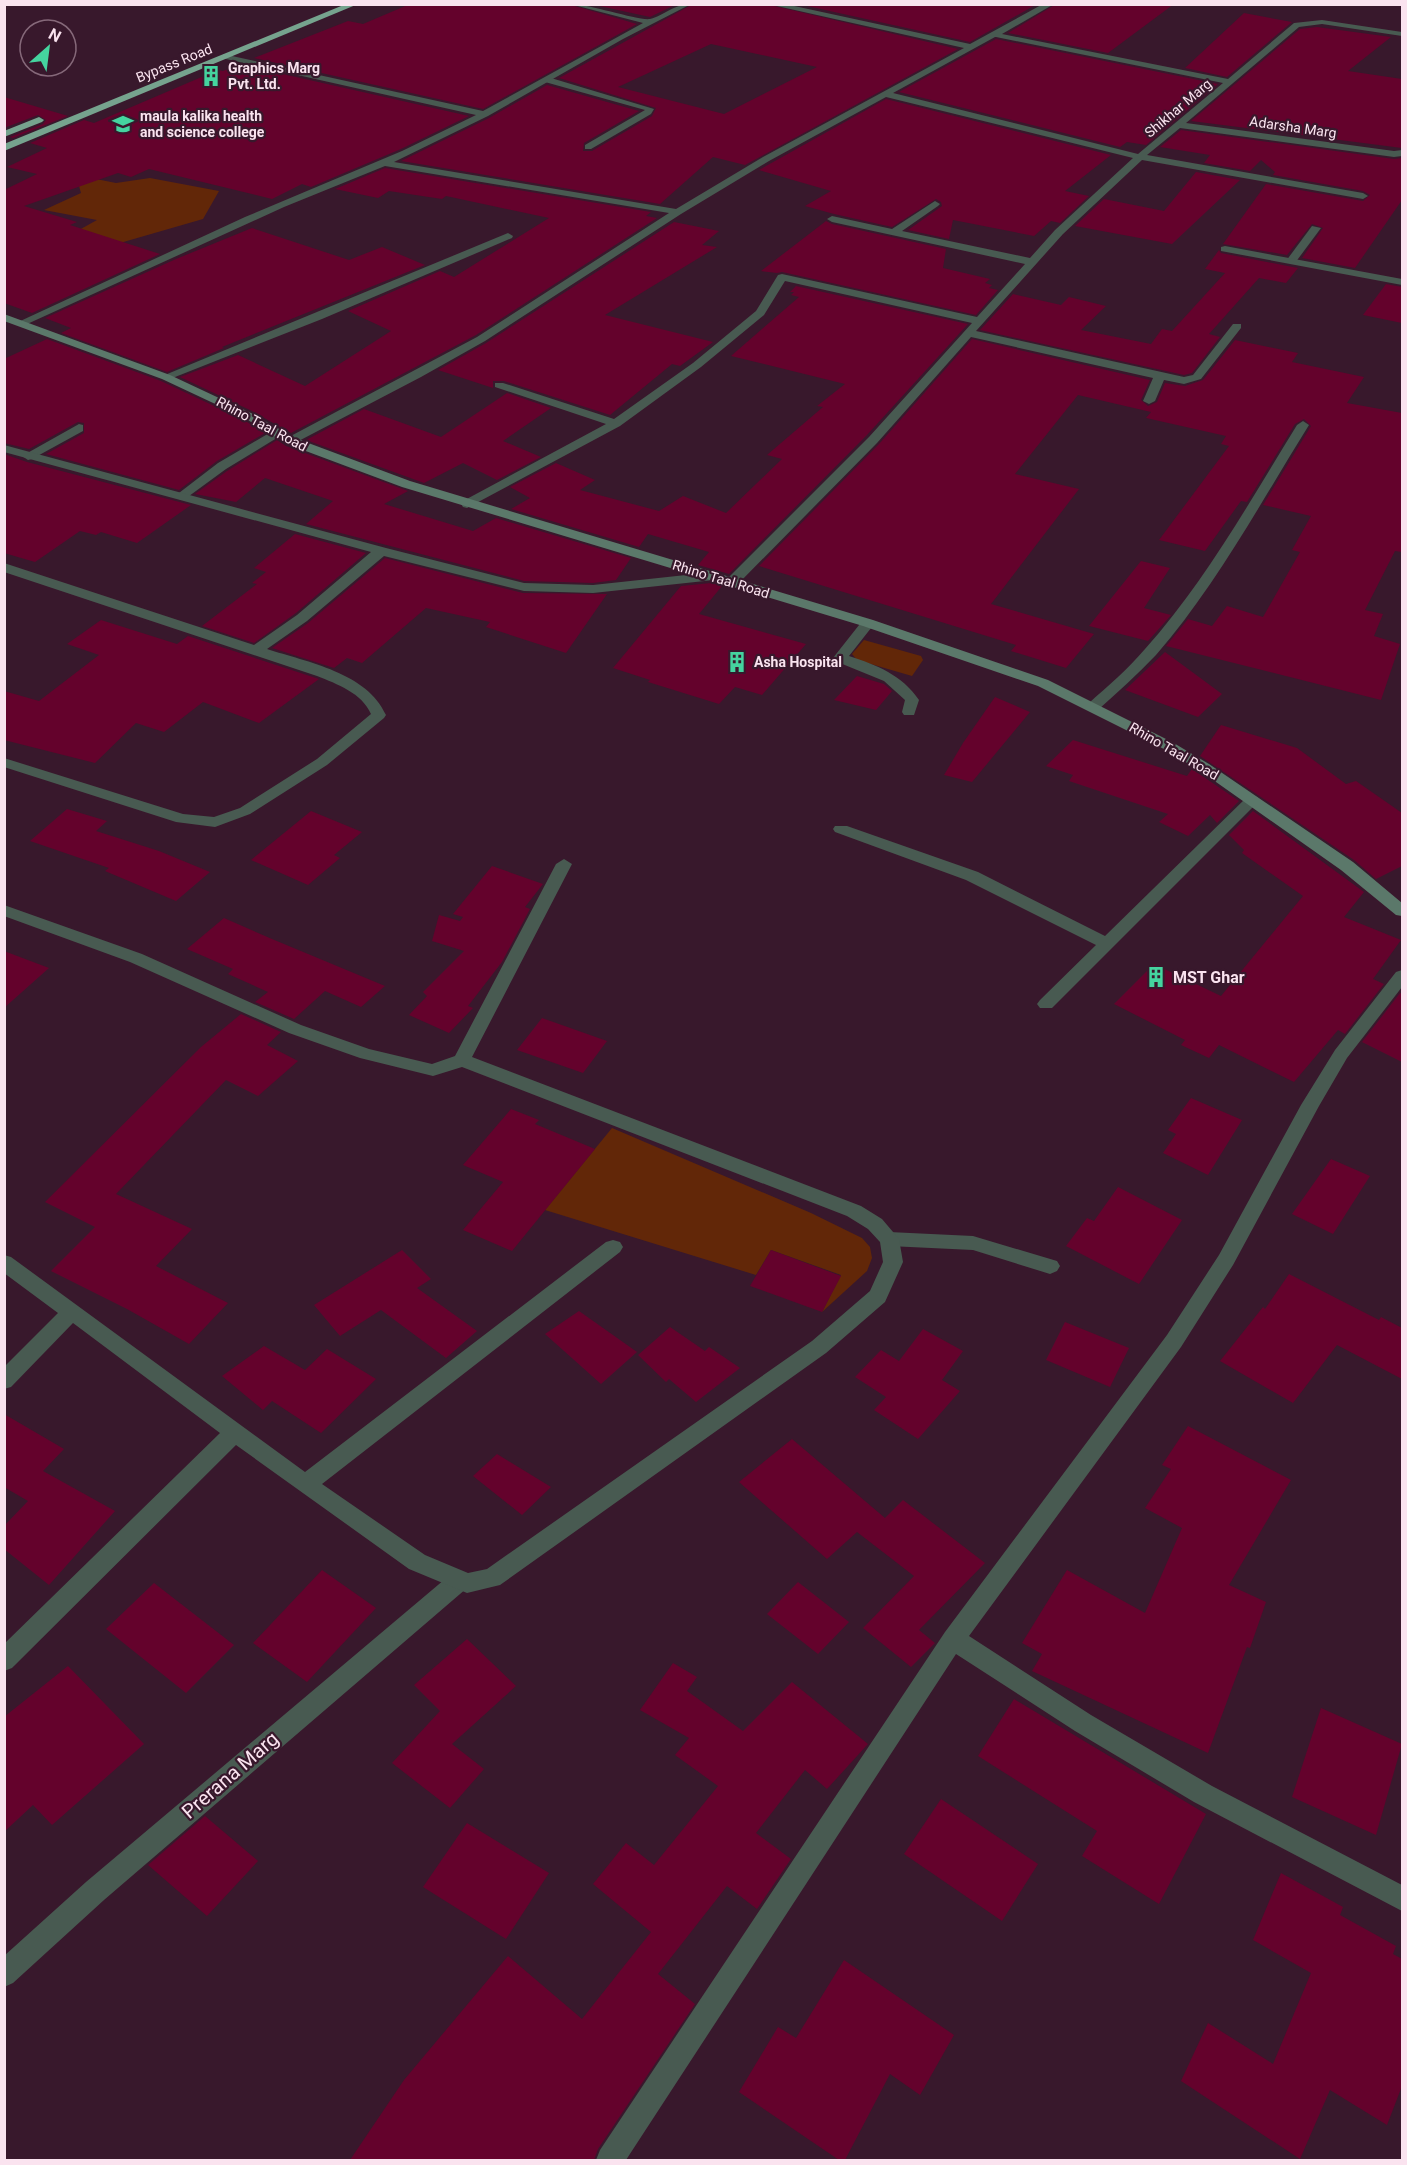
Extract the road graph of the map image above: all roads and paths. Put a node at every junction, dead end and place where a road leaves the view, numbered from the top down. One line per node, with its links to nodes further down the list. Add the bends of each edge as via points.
1 (330, 4): 10 (highway)
2 (354, 4): 14 (highway, Bypass Road)
3 (574, 4): 7 (street)
4 (687, 4): 7 (street)
5 (772, 4): 12 (street)
6 (1050, 4): 9 (street)
7 (650, 22): 15 (street)
8 (1402, 34): 16 (street, Shikhar Marg, via 1322,22 1297,25)
9 (996, 35): 12 (street); 16 (street)
10 (241, 39)
11 (230, 44): 13 (highway, Bypass Road)
12 (972, 47): 17 (street)
13 (219, 48)
14 (226, 56): 18 (street); 23 (highway, Bypass Road)
15 (548, 80): 18 (street); 22 (street, via 650,108)
16 (1230, 82): 20 (street, Shikhar Marg)
17 (888, 95): 25 (street); 29 (street, via 766,159)
18 (484, 114): 26 (street)
19 (47, 117): 21 (highway)
20 (1180, 125): 24 (street, Adarsha Marg); 25 (street, Shikhar Marg)
21 (4, 134)
22 (588, 147)
23 (4, 148)
24 (1402, 153)
25 (1140, 157): 27 (street, Shikhar Marg); 36 (street)
26 (383, 163): 29 (street); 40 (street)
27 (1363, 196)
28 (935, 204): 32 (street)
29 (678, 212): 51 (street, via 481,339)
30 (832, 219): 32 (street)
31 (1316, 228): 35 (street)
32 (895, 231): 36 (street)
33 (508, 236): 44 (street)
34 (1225, 249): 35 (street)
35 (1291, 261): 37 (street)
36 (1032, 262): 39 (street)
37 (1402, 282)
38 (4, 317): 40 (street, Rhino Taal Road)
39 (979, 321): 42 (street); 47 (street, via 782,277 760,314)
40 (21, 323): 44 (street, Rhino Taal Road)
41 (1237, 326): 43 (street, via 1197,377 1184,381)
42 (968, 333): 43 (street); 59 (street, via 873,440)
43 (1160, 375): 46 (street)
44 (166, 377): 50 (street, Rhino Taal Road)
45 (499, 385): 47 (street)
46 (1149, 401)
47 (616, 423): 55 (street)
48 (1304, 425): 62 (street, via 1194,595 1158,643)
49 (79, 428): 53 (street)
50 (276, 433): 51 (street, Rhino Taal Road); 54 (street)
51 (291, 441): 55 (street, Rhino Taal Road)
52 (4, 448): 53 (street)
53 (28, 456): 54 (street)
54 (181, 496): 56 (street)
55 (467, 504): 58 (street, Rhino Taal Road)
56 (381, 551): 58 (street, via 524,587 592,589); 61 (street, via 302,618)
57 (4, 567): 61 (street)
58 (714, 576): 59 (street, Rhino Taal Road)
59 (732, 582): 60 (street, Rhino Taal Road)
60 (868, 623): 62 (street, Rhino Taal Road, via 1043,683); 63 (street, via 840,658 875,670 907,692 912,700)
61 (255, 651): 64 (street, via 345,683 372,701 379,715 322,762 245,811 215,822 181,819)
62 (1094, 706): 65 (street, Rhino Taal Road, via 1167,745)
63 (909, 712)
64 (4, 762)
65 (1252, 800): 69 (street, Rhino Taal Road); 70 (street)
66 (841, 829): 70 (street, via 972,876)
67 (564, 864): 73 (street)
68 (4, 910): 73 (street, via 136,958 295,1029 366,1054 433,1070)
69 (1402, 910)
70 (1106, 944): 72 (street)
71 (1402, 976): 83 (street, via 1341,1054 1226,1260 1174,1341)
72 (1046, 1004)
73 (462, 1060): 74 (street, via 854,1211)
74 (889, 1239): 77 (street, via 973,1242); 82 (street, via 894,1262 878,1296 819,1347 492,1578)
75 (613, 1247): 81 (street)
76 (4, 1262): 78 (street)
77 (1050, 1266)
78 (71, 1312): 79 (street); 80 (street)
79 (4, 1381)
80 (235, 1432): 81 (street); 84 (street)
81 (305, 1484): 82 (street, via 417,1562)
82 (459, 1581): 86 (street, Prerana Marg, via 104,1883)
83 (953, 1639): 85 (street, via 1203,1794); 87 (street)
84 (4, 1660)
85 (1402, 1898)
86 (4, 1974)
87 (610, 2160)

